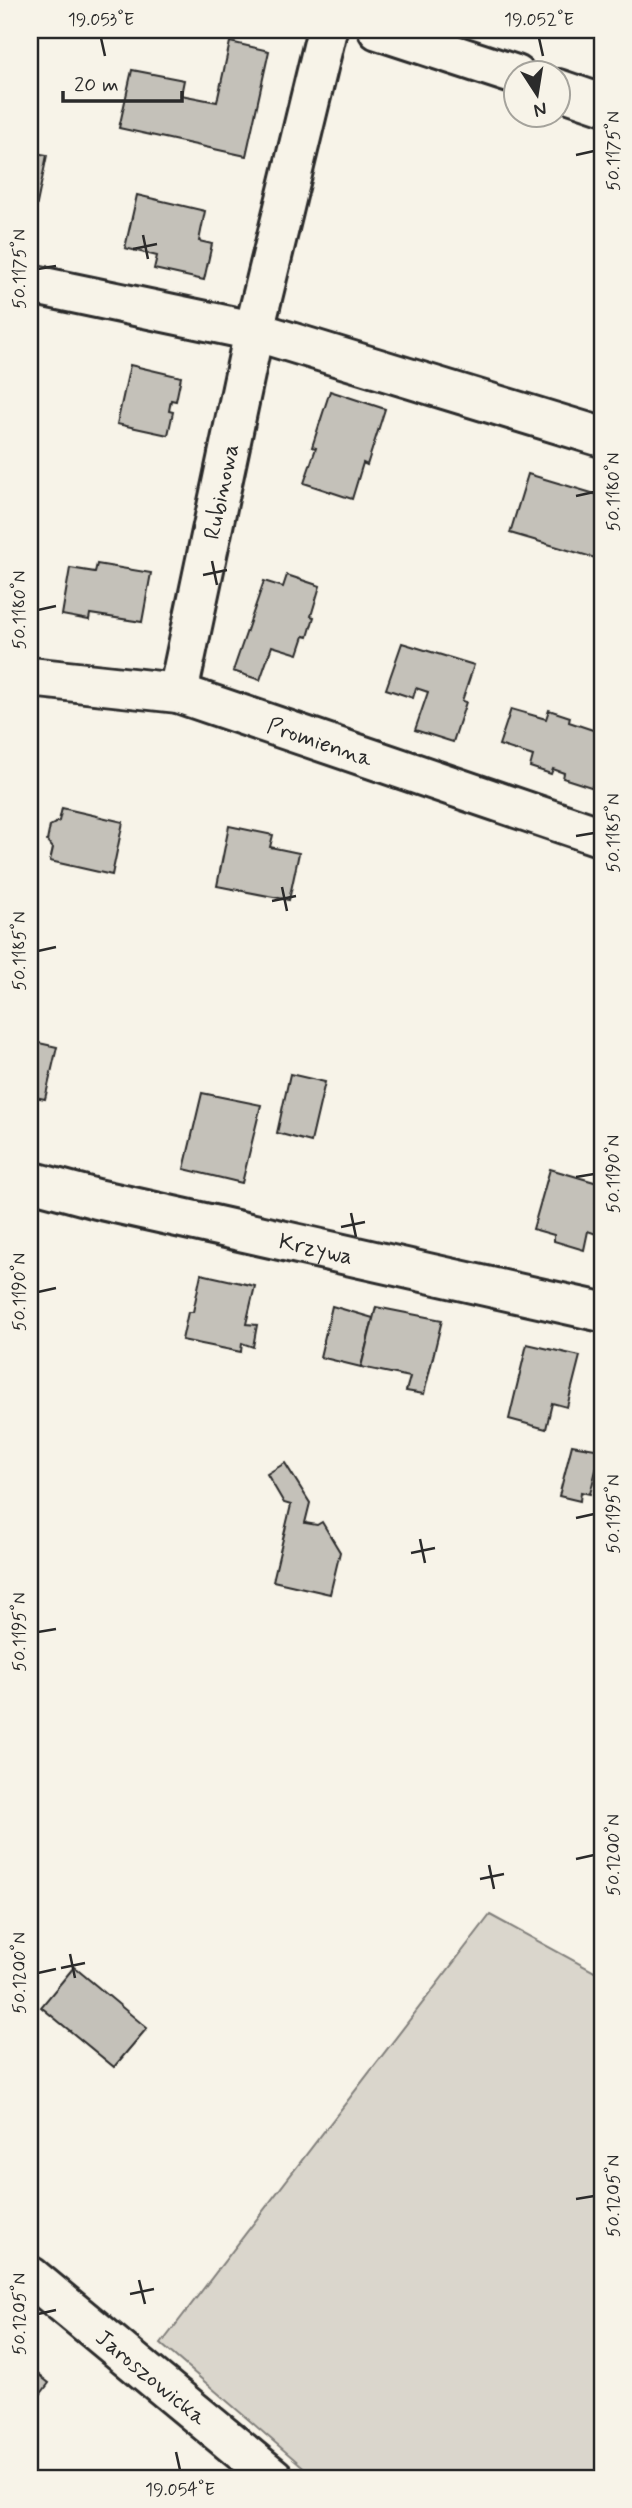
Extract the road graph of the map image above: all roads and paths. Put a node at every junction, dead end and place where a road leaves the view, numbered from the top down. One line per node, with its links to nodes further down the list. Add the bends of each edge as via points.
1 (327, 30): 7 (street, Rubinowa)
2 (378, 30): 3 (street)
3 (503, 71)
4 (572, 94): 5 (street)
5 (602, 104)
6 (30, 284): 7 (street)
7 (254, 331): 8 (street); 10 (street, Rubinowa)
8 (602, 437)
9 (30, 677): 10 (street, Promienna)
10 (178, 694): 11 (street, Promienna)
11 (602, 837)
12 (30, 1181): 13 (street, Krzywa)
13 (602, 1312)
14 (30, 2276): 15 (street, Jaroszowicka)
15 (274, 2478)

